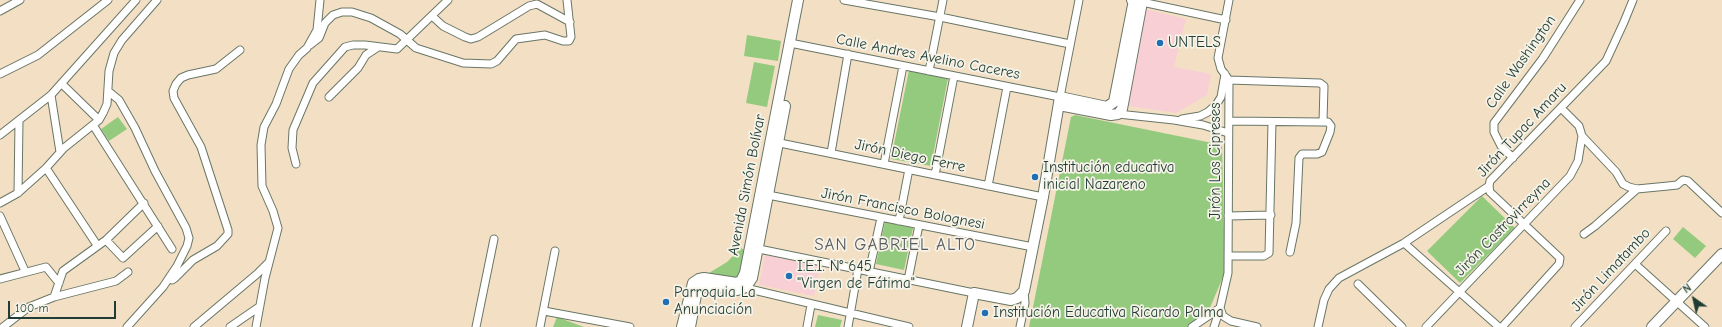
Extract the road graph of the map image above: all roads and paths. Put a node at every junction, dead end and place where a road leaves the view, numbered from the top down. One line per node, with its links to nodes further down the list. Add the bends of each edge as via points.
1 (20, 0): 17 (street)
2 (108, 0): 31 (street, via 38,55)
3 (136, 0): 35 (street)
4 (157, 0): 37 (street, via 114,53 108,70)
5 (320, 0): 26 (street, via 317,30)
6 (448, 0): 18 (street)
7 (567, 0): 21 (street)
8 (798, 0): 23 (street, Avenida Simón Bolívar)
9 (805, 0): 23 (street, Avenida Simón Bolívar)
10 (844, 0): 19 (street)
11 (943, 0): 19 (street)
12 (1079, 0): 24 (street)
13 (1137, 0): 20 (street); 40 (street, via 1114,102 1107,107); 42 (street, via 1122,109)
14 (1230, 0): 20 (street)
15 (1580, 0): 55 (street, Calle Washington, via 1543,58 1494,123 1494,132 1501,146)
16 (1633, 0): 41 (street, Jirón Tupac Amaru, via 1606,61)
17 (0, 11)
18 (432, 16): 21 (street, via 443,26 471,39 537,4); 22 (street)
19 (940, 18): 24 (street); 30 (street)
20 (1226, 20): 32 (street, via 1218,58)
21 (570, 22): 22 (street, via 569,41 545,35 516,39 497,61 491,64 463,63 416,48)
22 (407, 40): 25 (street, via 397,49); 26 (street, via 371,18 352,12 342,12 333,15 325,23 319,38)
23 (793, 44): 28 (street, Calle Andres Avelino Caceres); 52 (street, Avenida Simón Bolívar)
24 (1070, 44): 40 (street)
25 (378, 46): 39 (street, via 366,55 358,68); 56 (street, via 345,47 313,83 292,136)
26 (307, 48): 91 (street, via 289,68 276,104 268,117 262,140 262,186 278,228)
27 (240, 50): 98 (street, via 216,69 181,78 173,91 174,98 201,147 228,234 217,246 193,260 175,278)
28 (848, 54): 29 (street, Calle Andres Avelino Caceres); 54 (street)
29 (903, 66): 30 (street, Calle Andres Avelino Caceres); 57 (street)
30 (929, 71): 33 (street, Calle Andres Avelino Caceres)
31 (0, 74)
32 (1225, 74): 34 (street); 43 (street, via 1221,97 1216,105 1208,112)
33 (954, 76): 36 (street, Calle Andres Avelino Caceres); 60 (street)
34 (1229, 80): 45 (street, Jirón Los Cipreses); 48 (street, via 1320,83 1324,86)
35 (62, 84): 38 (street); 46 (street)
36 (1007, 87): 40 (street, Calle Andres Avelino Caceres); 61 (street)
37 (108, 91): 46 (street, via 104,114); 98 (street, via 119,100 135,128 186,228 189,238 187,246)
38 (51, 95): 44 (street); 53 (street)
39 (329, 97)
40 (1059, 101): 42 (street, via 1111,116); 66 (street)
41 (1561, 108): 51 (street, via 1579,126); 55 (street, Jirón Tupac Amaru)
42 (1118, 114): 43 (street)
43 (1174, 120): 49 (street)
44 (19, 121): 50 (street); 64 (street)
45 (1229, 121): 47 (street); 49 (street, Jirón Los Cipreses)
46 (96, 122): 53 (street); 68 (street)
47 (1272, 122): 48 (street); 70 (street)
48 (1323, 122): 88 (street, via 1328,122 1331,126 1322,152 1302,154 1298,158 1296,223)
49 (1228, 133): 72 (street, Jirón Los Cipreses)
50 (0, 135)
51 (1582, 136): 63 (street, via 1616,172 1623,184); 75 (street, Jirón Castrovirreyna, via 1578,161 1570,176)
52 (774, 142): 54 (street, Jirón Diego Ferre); 65 (street, Avenida Simón Bolívar); 85 (street, Avenida Simón Bolívar)
53 (60, 152): 58 (street)
54 (832, 153): 57 (street, Jirón Diego Ferre)
55 (1513, 158): 62 (street, Jirón Tupac Amaru, via 1490,181)
56 (296, 164)
57 (884, 164): 59 (street, Jirón Diego Ferre)
58 (46, 168): 64 (street); 83 (street)
59 (909, 169): 60 (street, Jirón Diego Ferre); 74 (street)
60 (935, 175): 61 (street, Jirón Diego Ferre)
61 (988, 186): 66 (street, Jirón Diego Ferre)
62 (1489, 186): 75 (street, via 1490,192); 82 (street, Jirón Tupac Amaru)
63 (1637, 189): 69 (street, via 1677,185 1683,180 1688,181); 79 (street)
64 (18, 193): 67 (street)
65 (768, 196): 73 (street, Jirón Francisco Bolognesi); 85 (street, Avenida Simón Bolívar)
66 (1043, 197): 84 (street)
67 (0, 203)
68 (144, 203): 77 (street); 81 (street)
69 (1722, 213)
70 (1271, 215): 72 (street); 90 (street, via 1269,253 1264,256)
71 (0, 216): 94 (street)
72 (1228, 216): 90 (street, Jirón Los Cipreses)
73 (881, 218): 74 (street, Jirón Francisco Bolognesi); 96 (street)
74 (899, 222): 76 (street, Jirón Francisco Bolognesi)
75 (1524, 223): 104 (street, Jirón Castrovirreyna); 135 (street, via 1560,258 1559,264)
76 (919, 225): 84 (street, Jirón Francisco Bolognesi); 99 (street)
77 (158, 226): 81 (street, via 124,258); 86 (street)
78 (1666, 232): 92 (street, Jirón Limatambo)
79 (1584, 234)
80 (494, 239): 119 (street)
81 (106, 240): 83 (street)
82 (1404, 244): 104 (street); 132 (street, Jirón Tupac Amaru, via 1339,278 1329,289 1324,300)
83 (98, 245): 100 (street, via 63,271)
84 (1033, 247): 103 (street)
85 (754, 248): 93 (street); 102 (street, Avenida Simón Bolívar, via 752,278 749,284)
86 (172, 249)
87 (555, 252): 111 (street)
88 (1290, 252)
89 (1722, 254): 107 (street)
90 (1229, 256): 110 (street, Jirón Los Cipreses, via 1228,274)
91 (270, 262): 109 (street); 116 (street)
92 (1635, 264): 107 (street); 136 (street, Jirón Limatambo)
93 (858, 270): 96 (street); 112 (street)
94 (25, 271): 97 (street); 100 (street, via 46,267)
95 (128, 272): 106 (street, via 116,281)
96 (869, 272): 99 (street)
97 (1, 277)
98 (169, 279): 115 (street)
99 (908, 280): 105 (street)
100 (59, 283): 106 (street)
101 (1358, 284): 133 (street)
102 (740, 286): 108 (street); 122 (street, via 700,278 693,283); 123 (street, via 737,290 708,285 701,288 696,295)
103 (1024, 291): 105 (street, via 1011,300); 128 (street, via 1026,297)
104 (1459, 292): 134 (street, Jirón Castrovirreyna); 135 (street)
105 (974, 293): 127 (street)
106 (54, 296): 114 (street, via 29,307)
107 (1678, 302): 137 (street); 138 (street)
108 (812, 305): 112 (street); 124 (street)
109 (259, 306): 117 (street); 118 (street)
110 (1220, 308): 113 (street, via 1223,316); 129 (street); 130 (street, Jirón Los Cipreses)
111 (544, 311): 120 (street); 121 (street)
112 (850, 314): 125 (street); 126 (street)
113 (1231, 324): 131 (street)
114 (3, 327)
115 (127, 327)
116 (194, 327)
117 (230, 327)
118 (256, 327)
119 (476, 327)
120 (540, 327)
121 (630, 327)
122 (682, 327)
123 (690, 327)
124 (807, 327)
125 (848, 327)
126 (909, 327)
127 (967, 327)
128 (1020, 327)
129 (1192, 327)
130 (1214, 327)
131 (1257, 327)
132 (1318, 327)
133 (1402, 327)
134 (1426, 327)
135 (1500, 327)
136 (1575, 327)
137 (1652, 327)
138 (1705, 327)

